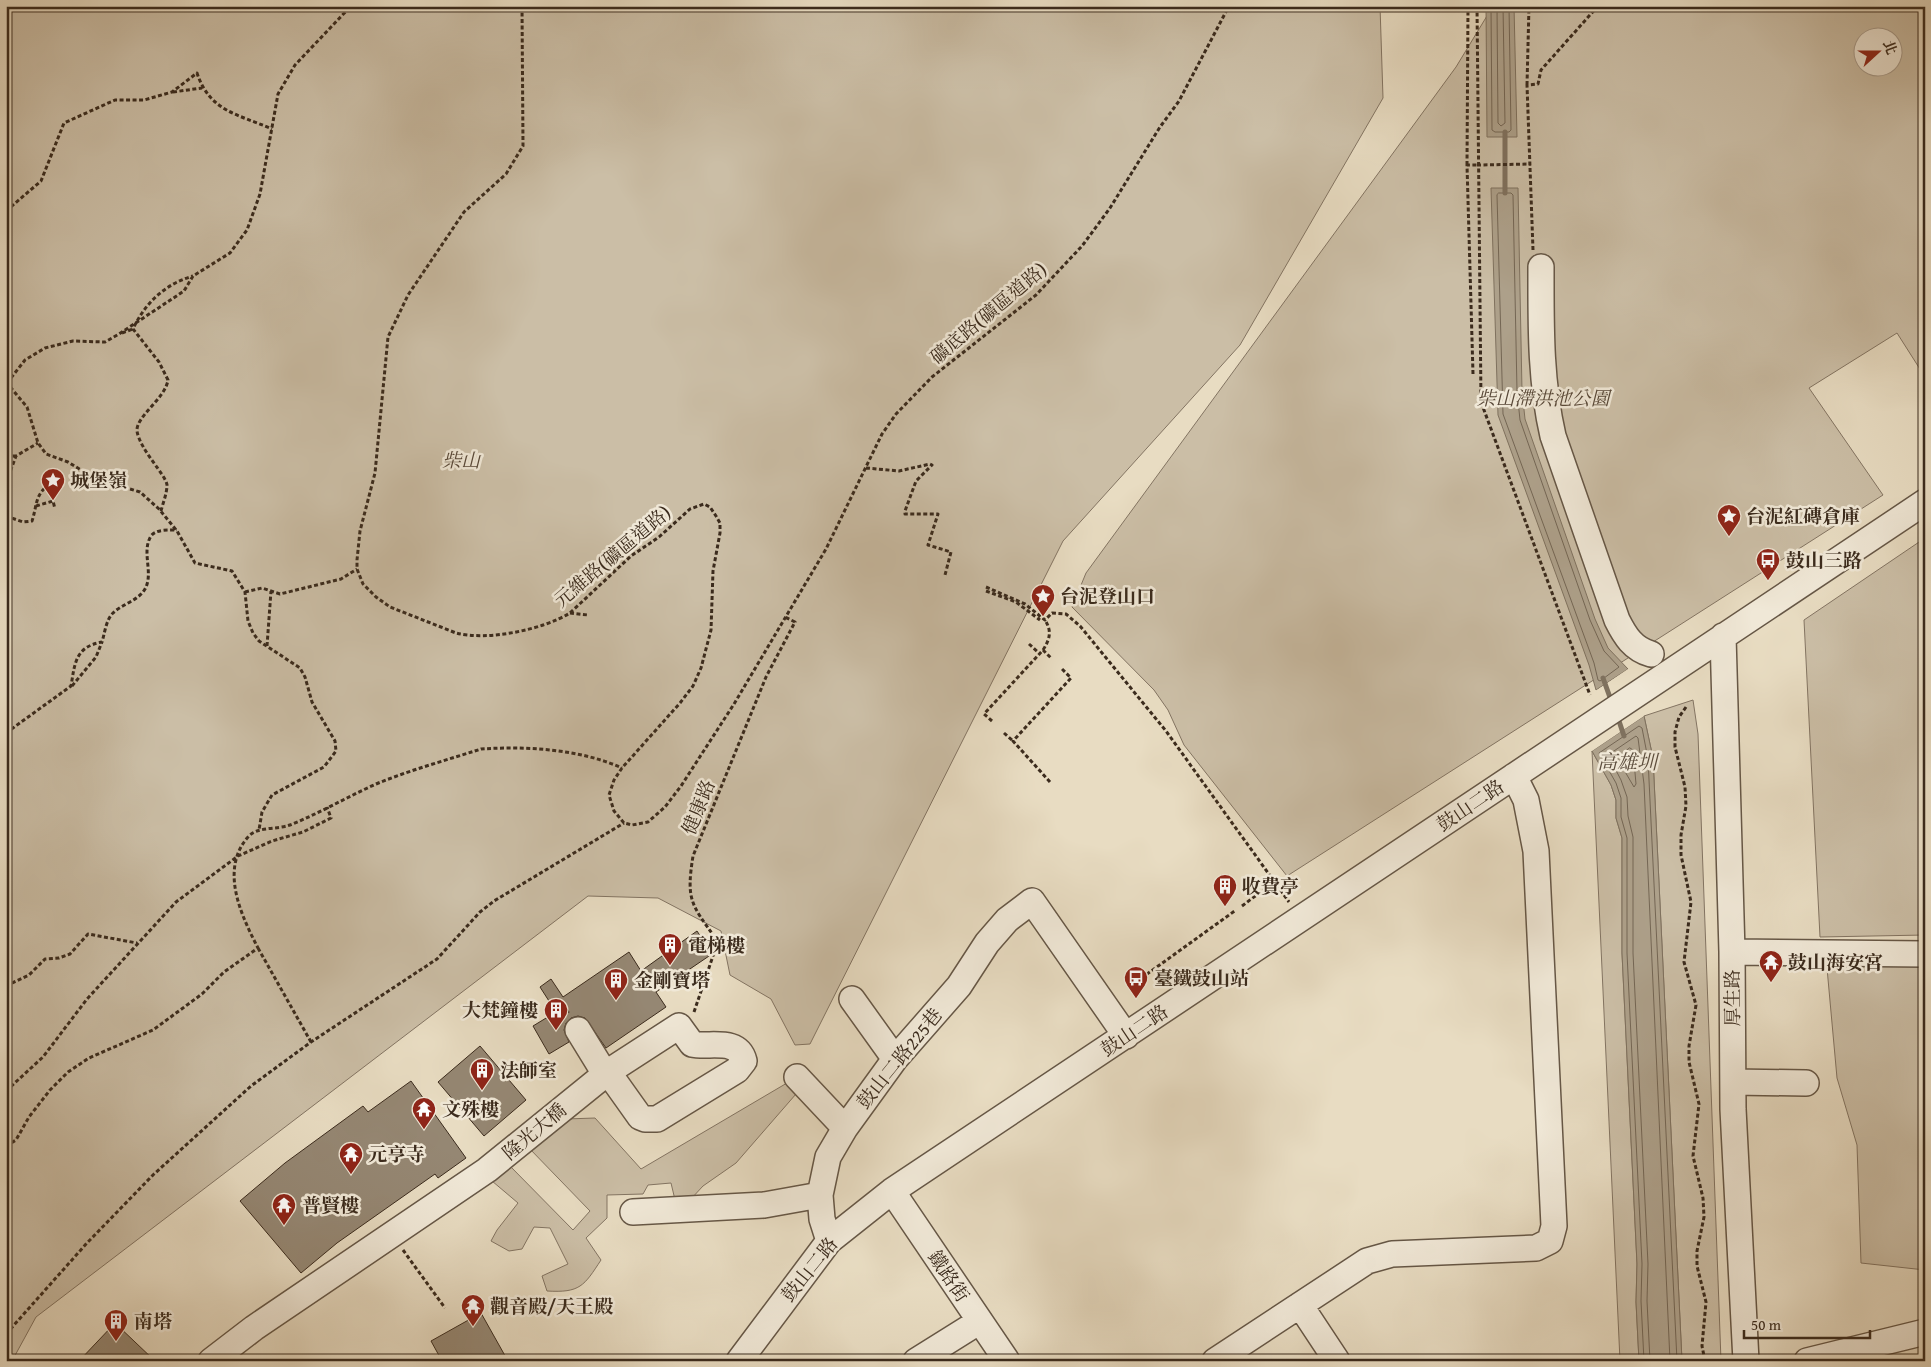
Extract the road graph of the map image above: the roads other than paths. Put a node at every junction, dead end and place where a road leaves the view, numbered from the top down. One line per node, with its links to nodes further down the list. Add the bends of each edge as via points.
1 (1541, 267): 4 (street, via 1543,372 1553,436 1617,620 1632,644)
2 (1925, 502): 3 (street)
3 (1723, 636): 5 (street, 鼓山二路); 6 (street, 厚生路)
4 (1651, 654)
5 (1514, 776): 10 (street, 鼓山二路); 21 (street, via 1526,800 1536,851 1554,1226 1550,1240 1536,1248 1392,1254 1367,1261)
6 (1732, 952): 7 (street); 14 (street, 厚生路)
7 (1925, 954)
8 (852, 999): 11 (street)
9 (578, 1030): 12 (street)
10 (1126, 1036): 11 (street, 鼓山二路225巷, via 1032,901 1007,920 987,943 959,986); 17 (street, 鼓山二路)
11 (895, 1059): 16 (street, 鼓山二路225巷)
12 (607, 1073): 12 (street, 隆光大橋, via 685,1022 694,1045 726,1045 736,1048 743,1057 742,1064 728,1075 657,1119 640,1117); 24 (street, 隆光大橋, via 487,1170 254,1328)
13 (797, 1077): 16 (street)
14 (1733, 1082): 15 (street); 30 (street, 厚生路)
15 (1806, 1083)
16 (845, 1128): 18 (street, 鼓山二路225巷, via 828,1157)
17 (892, 1191): 20 (street, 鼓山二路); 22 (street, 鐵路街)
18 (820, 1195): 19 (street, via 764,1205); 20 (street, 鼓山二路225巷)
19 (633, 1212)
20 (828, 1240): 25 (street, 鼓山二路)
21 (1300, 1305): 28 (street); 29 (street)
22 (980, 1321): 26 (street); 27 (street, 鐵路街)
23 (1925, 1332): 31 (street)
24 (211, 1361)
25 (739, 1361)
26 (916, 1361)
27 (1007, 1361)
28 (1214, 1361)
29 (1337, 1361)
30 (1746, 1361)
31 (1807, 1361)

